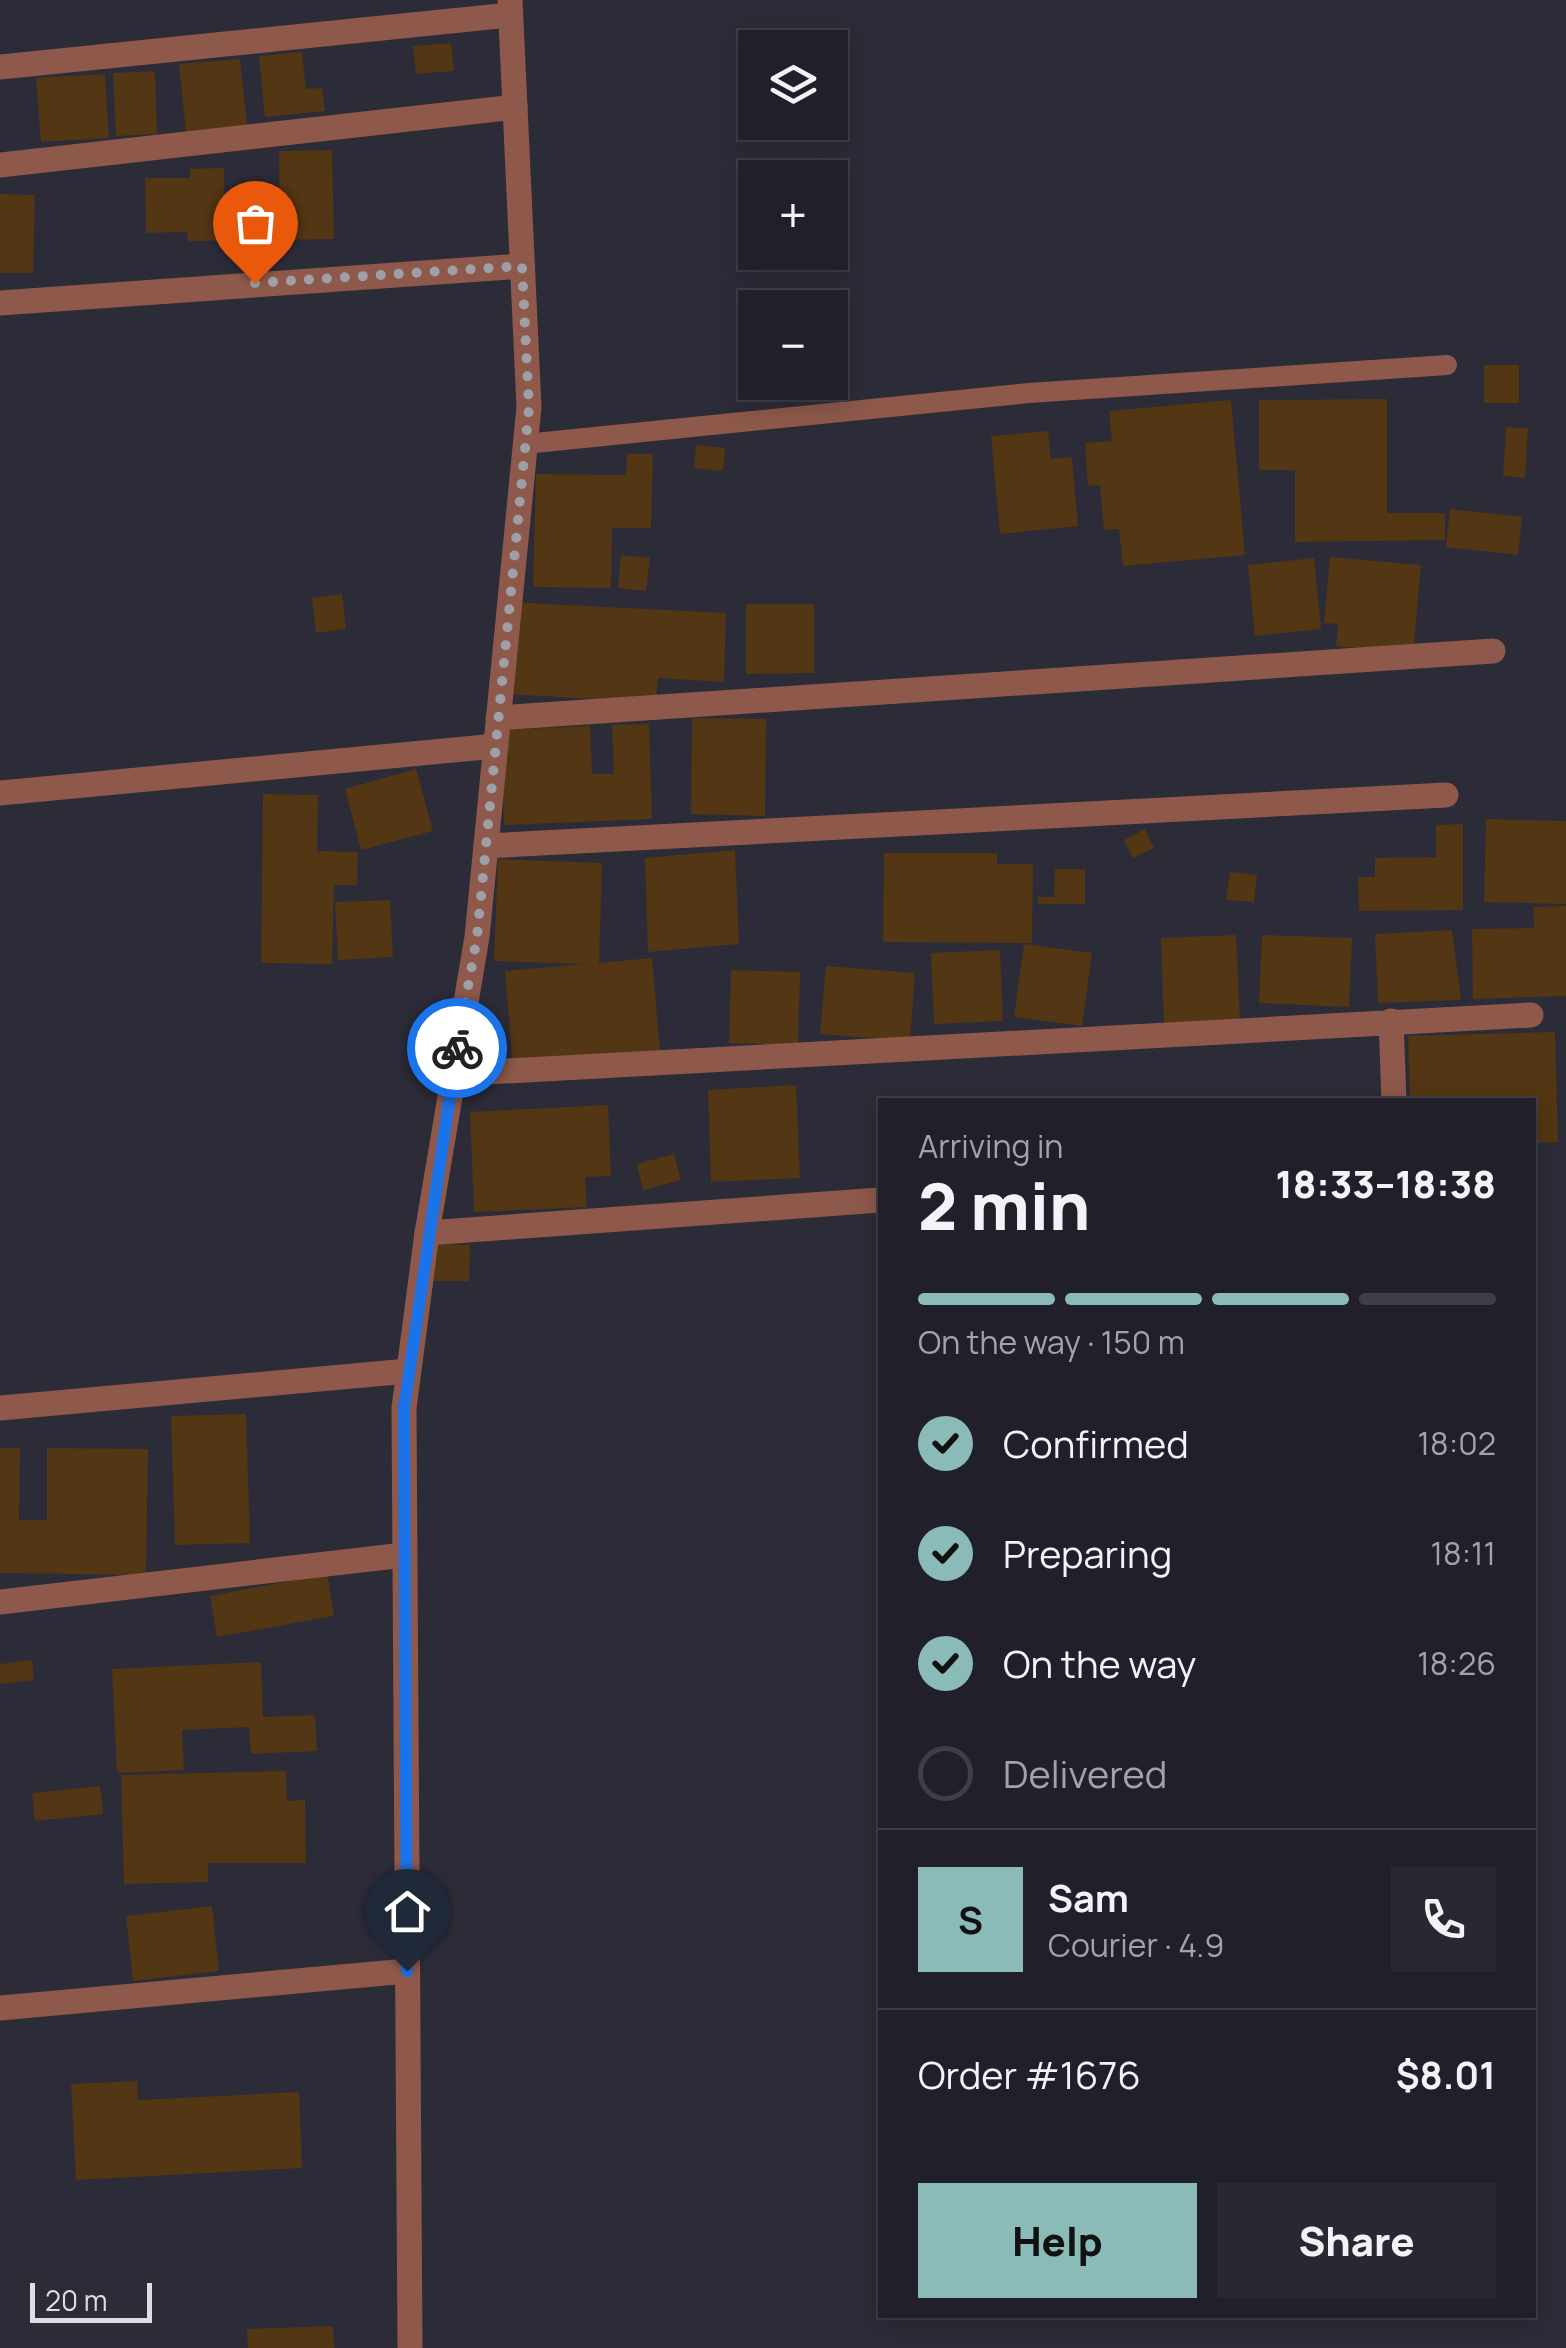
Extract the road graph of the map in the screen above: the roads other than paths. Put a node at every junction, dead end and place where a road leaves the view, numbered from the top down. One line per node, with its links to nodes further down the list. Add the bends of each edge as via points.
1 (510, 8): 2 (street); 3 (street)
2 (0, 67)
3 (515, 107): 4 (street); 5 (street)
4 (0, 165)
5 (522, 266): 6 (street); 8 (street)
6 (0, 304)
7 (1448, 365): 8 (lane, via 1029,394)
8 (525, 444): 10 (street)
9 (1492, 651): 10 (street)
10 (498, 718): 11 (street)
11 (496, 746): 12 (street); 14 (street)
12 (0, 793)
13 (1446, 794): 14 (street)
14 (486, 846): 17 (street)
15 (1530, 1014): 16 (street)
16 (1390, 1021): 17 (street); 18 (street)
17 (452, 1074): 20 (street)
18 (1394, 1098)
19 (878, 1200): 20 (street)
20 (427, 1233): 21 (street)
21 (408, 1371): 22 (street); 23 (street)
22 (0, 1408)
23 (404, 1555): 24 (street); 25 (street)
24 (0, 1602)
25 (407, 1971): 26 (street); 27 (street)
26 (0, 2008)
27 (410, 2348)

